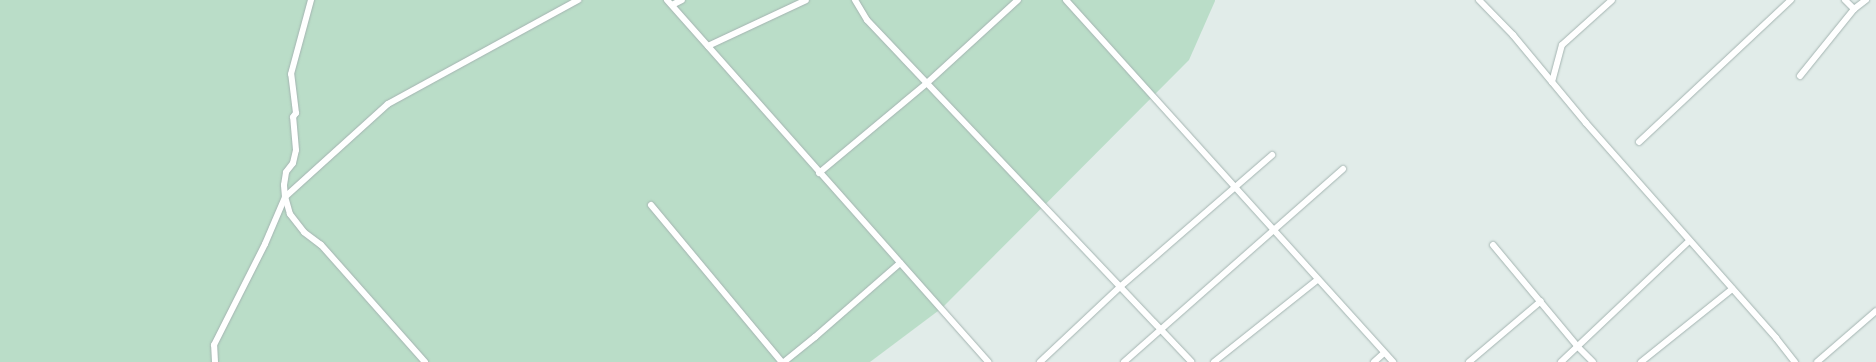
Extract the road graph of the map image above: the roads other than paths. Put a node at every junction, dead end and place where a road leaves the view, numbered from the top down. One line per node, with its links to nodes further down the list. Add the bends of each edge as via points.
1 (311, 0): 24 (street, via 291,74 296,113 293,117 296,150 293,163 286,172)
2 (578, 0): 24 (street, via 388,104)
3 (682, 0): 13 (street)
4 (806, 0): 15 (street)
5 (855, 0): 18 (street, via 866,20)
6 (1018, 0): 18 (street)
7 (1066, 0): 23 (street)
8 (1479, 0): 17 (street, via 1513,35)
9 (1612, 0): 17 (street, via 1562,45)
10 (1791, 0): 19 (street)
11 (1845, 0): 14 (street)
12 (1866, 0): 14 (street)
13 (669, 3): 15 (street)
14 (1854, 9): 16 (street)
15 (708, 46): 22 (street)
16 (1800, 76)
17 (1552, 82): 27 (street)
18 (927, 84): 22 (street); 31 (street)
19 (1639, 142)
20 (1272, 155): 23 (street)
21 (1343, 169): 26 (street)
22 (819, 173): 29 (street)
23 (1235, 187): 26 (street); 31 (street)
24 (284, 197): 38 (street, via 265,244 214,345); 39 (street, via 290,214 304,232 321,245)
25 (651, 204): 40 (street)
26 (1273, 230): 30 (street); 35 (street)
27 (1689, 241): 32 (street); 36 (street)
28 (1494, 246): 33 (street)
29 (900, 263): 40 (street); 41 (street)
30 (1317, 280): 37 (street); 45 (street)
31 (1121, 286): 35 (street); 42 (street)
32 (1732, 289): 51 (street); 52 (street)
33 (1541, 301): 36 (street); 48 (street)
34 (1876, 311): 53 (street)
35 (1162, 330): 43 (street); 44 (street)
36 (1578, 347): 49 (street); 50 (street)
37 (1384, 353): 46 (street); 47 (street)
38 (215, 362)
39 (426, 362)
40 (783, 362)
41 (988, 362)
42 (1040, 362)
43 (1124, 362)
44 (1191, 362)
45 (1214, 362)
46 (1374, 362)
47 (1392, 362)
48 (1469, 362)
49 (1560, 362)
50 (1593, 362)
51 (1641, 362)
52 (1795, 362)
53 (1817, 362)

